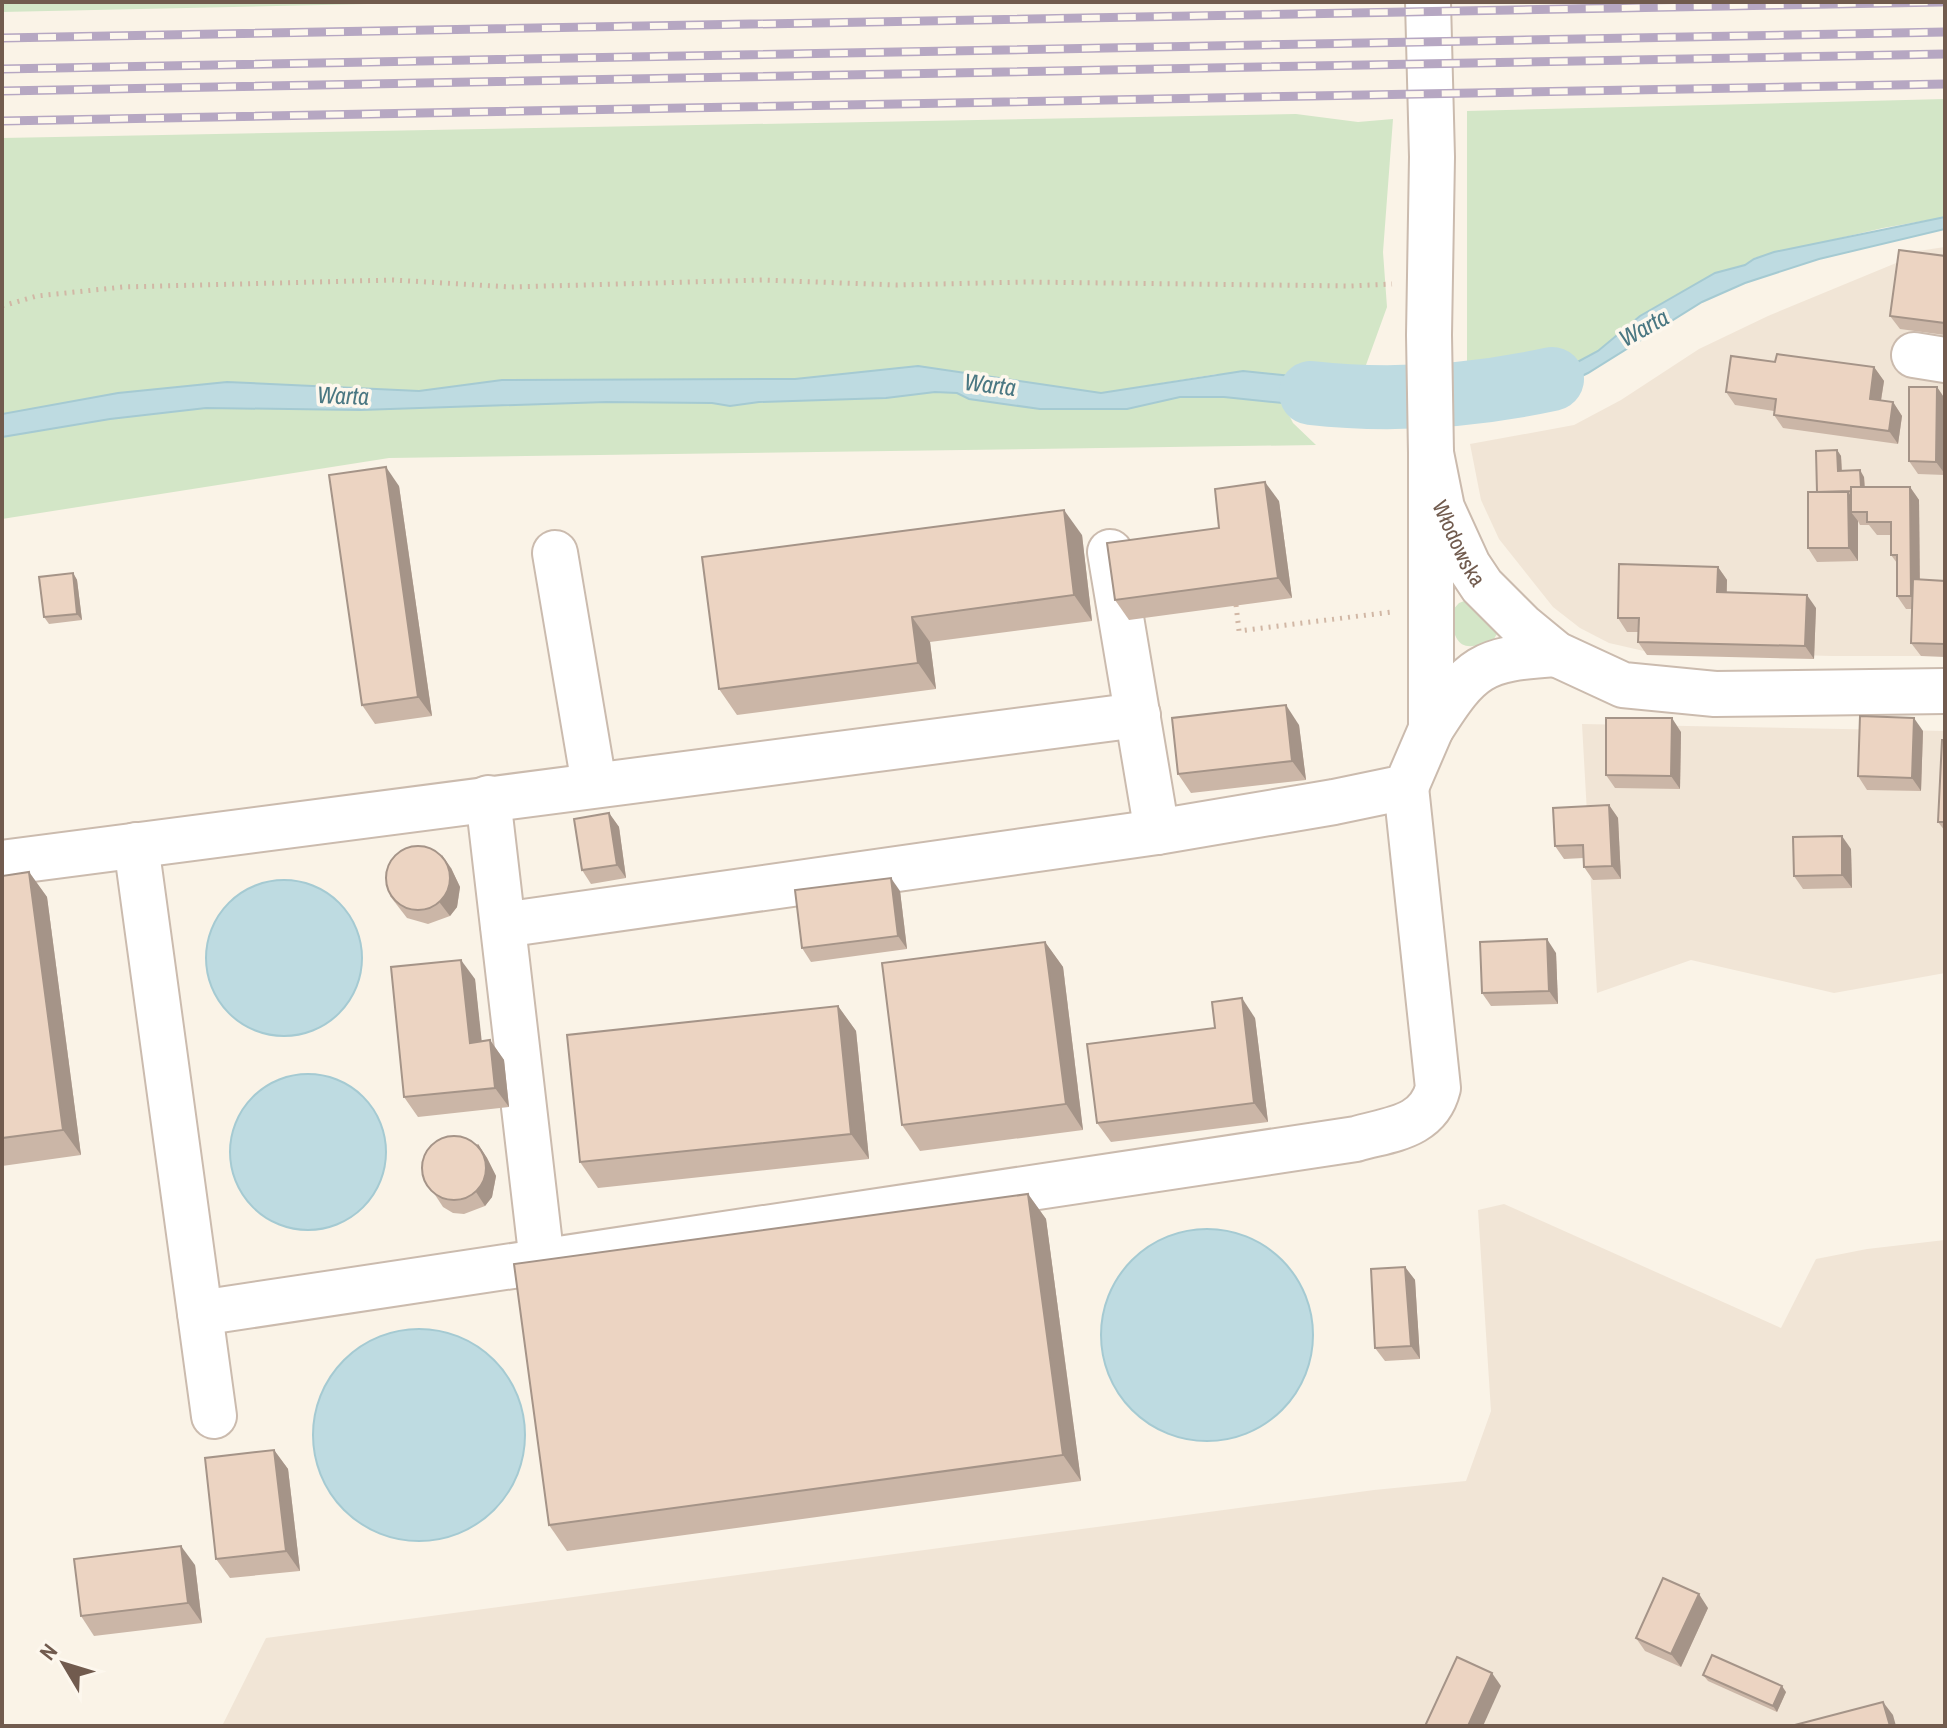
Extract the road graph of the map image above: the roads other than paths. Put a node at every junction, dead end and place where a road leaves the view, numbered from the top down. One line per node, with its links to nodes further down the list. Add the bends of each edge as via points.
1 (1428, 2): 2 (street, Włodowska)
2 (1431, 453): 5 (street, Włodowska, via 1442,508 1468,565 1489,595); 8 (street)
3 (1110, 552): 7 (street)
4 (555, 553): 9 (street)
5 (1556, 654): 6 (street, Włodowska, via 1623,685 1715,694); 8 (street, via 1516,656 1472,674)
6 (1945, 691)
7 (1138, 715): 9 (street); 12 (street)
8 (1431, 729): 10 (street)
9 (594, 784): 11 (street)
10 (1406, 787): 12 (street); 16 (street, via 1438,1064 1435,1101 1413,1122 1356,1139)
11 (488, 798): 13 (street); 15 (street)
12 (1157, 832): 15 (street)
13 (136, 845): 14 (street); 17 (street)
14 (2, 863)
15 (503, 925): 16 (street)
16 (542, 1262): 17 (street)
17 (200, 1313): 18 (street)
18 (214, 1416)

